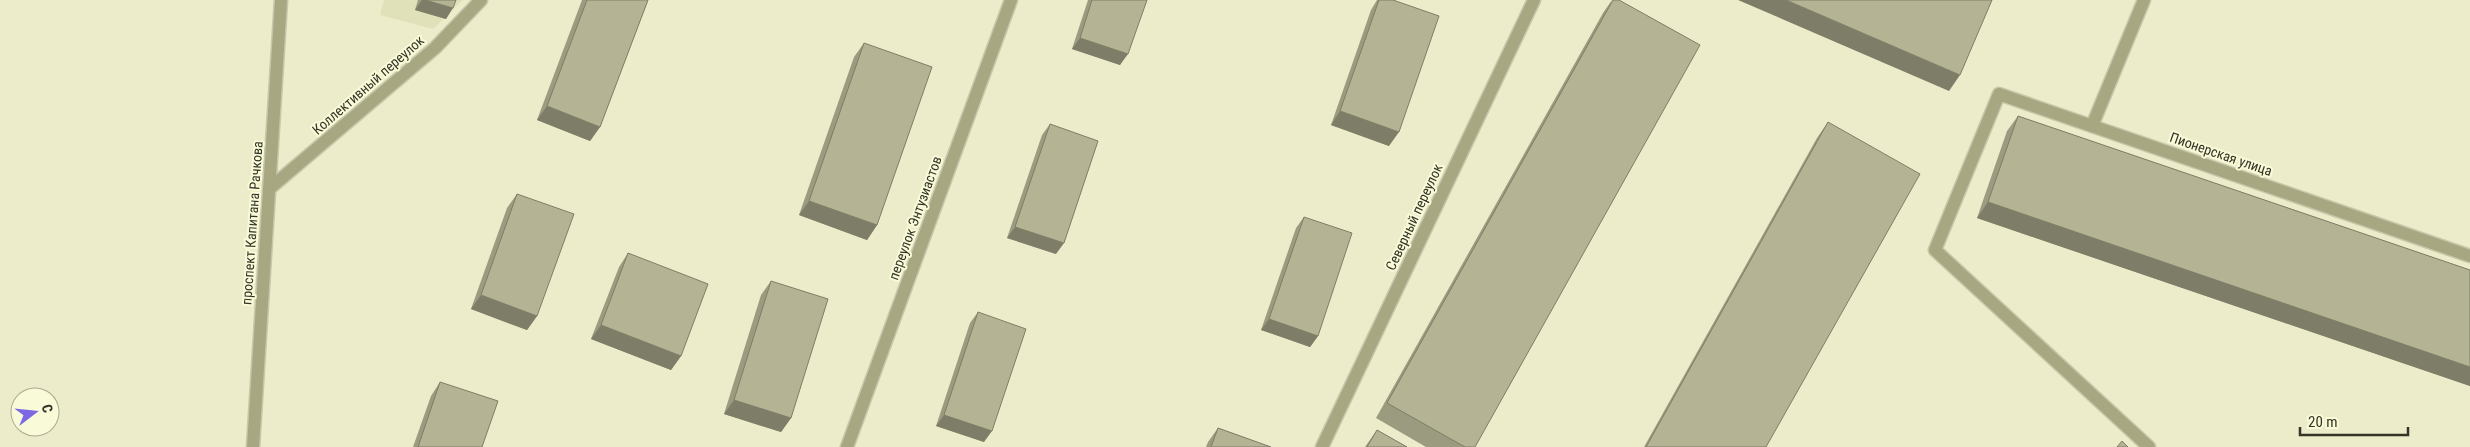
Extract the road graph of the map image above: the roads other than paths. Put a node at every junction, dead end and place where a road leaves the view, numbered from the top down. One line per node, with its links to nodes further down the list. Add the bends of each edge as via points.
1 (281, 0): 7 (street, проспект Капитана Рачкова)
2 (482, 0): 7 (street, Коллективный переулок, via 435,48)
3 (1011, 0): 10 (street, переулок Энтузиастов)
4 (1534, 0): 11 (street, Северный переулок)
5 (2144, 0): 6 (street)
6 (2092, 126): 8 (street, Пионерская улица); 12 (street, Пионерская улица, via 1999,94 1935,250)
7 (270, 189): 9 (street, проспект Капитана Рачкова)
8 (2470, 256)
9 (253, 447)
10 (847, 447)
11 (1322, 447)
12 (2149, 447)

